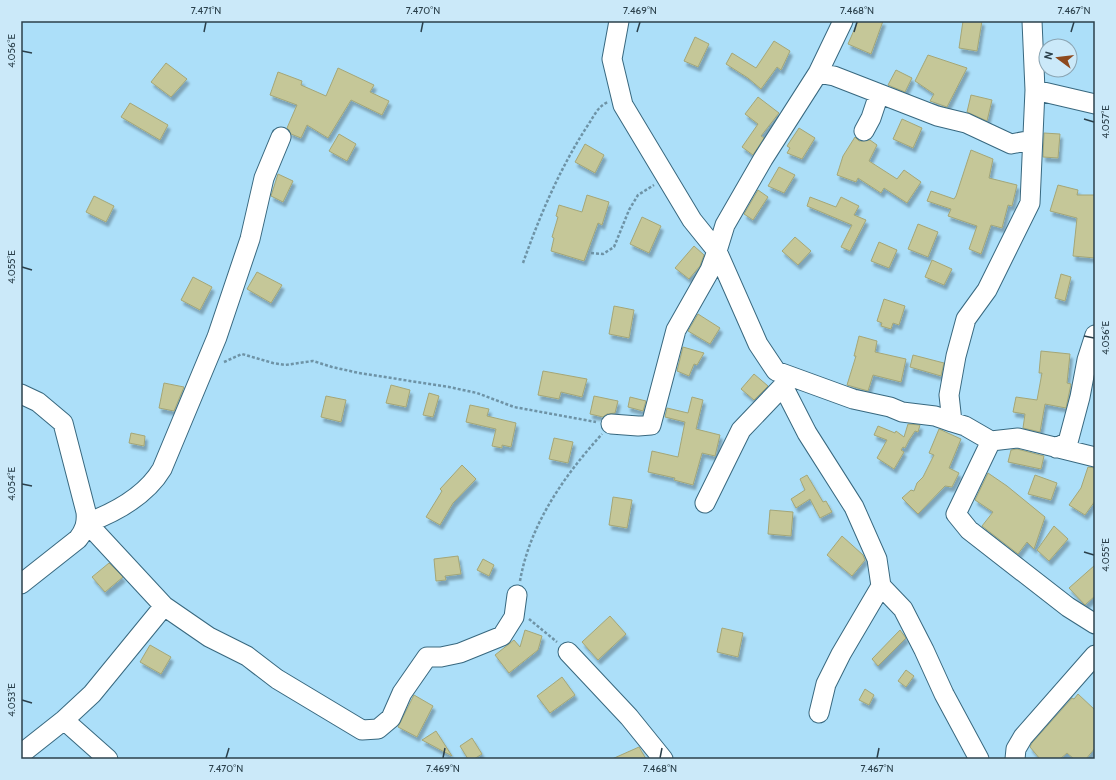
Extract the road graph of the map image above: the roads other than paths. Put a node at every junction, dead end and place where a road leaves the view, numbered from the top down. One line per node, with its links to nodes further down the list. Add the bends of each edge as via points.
1 (619, 21): 11 (street, via 612,59 623,106 692,220)
2 (843, 21): 4 (street)
3 (1032, 21): 5 (street)
4 (818, 73): 6 (street, via 834,76); 11 (street, via 766,153 725,225)
5 (1034, 90): 7 (street); 10 (street)
6 (879, 94): 8 (street); 10 (street, via 937,116 966,123 1011,144)
7 (1095, 104)
8 (864, 131)
9 (281, 137): 22 (street, via 264,178 242,266 206,367 181,421 171,450 155,480 108,515)
10 (1032, 140): 16 (street, via 1030,203 987,290 966,319 949,395)
11 (717, 251): 14 (street, via 758,344); 17 (street, via 710,270 676,330 651,425)
12 (1095, 335): 19 (street, via 1068,442)
13 (753, 365): 14 (street)
14 (779, 378): 16 (street, via 902,412 935,416); 21 (street, via 742,430); 24 (street, via 807,432 854,507 877,559)
15 (21, 394): 22 (street, via 38,402 63,423)
16 (952, 422): 18 (street, via 965,426)
17 (611, 424)
18 (990, 441): 19 (street, via 1018,438); 27 (street, via 956,514 969,530 1068,607)
19 (1056, 448): 20 (street)
20 (1095, 457)
21 (705, 503)
22 (87, 523): 23 (street, via 78,539); 26 (street)
23 (21, 584)
24 (881, 586): 30 (street, via 826,684); 35 (street, via 903,609)
25 (517, 595): 26 (street, via 514,617 502,636 460,653 427,657 402,693 391,718 378,729 362,730 277,679 247,656 204,634)
26 (164, 606): 31 (street, via 92,694)
27 (1095, 624)
28 (568, 652): 34 (street, via 629,717)
29 (1095, 655): 36 (street, via 1023,737 1016,750)
30 (819, 713)
31 (64, 720): 32 (street); 33 (street)
32 (21, 754)
33 (108, 759)
34 (663, 759)
35 (979, 759)
36 (1015, 759)

